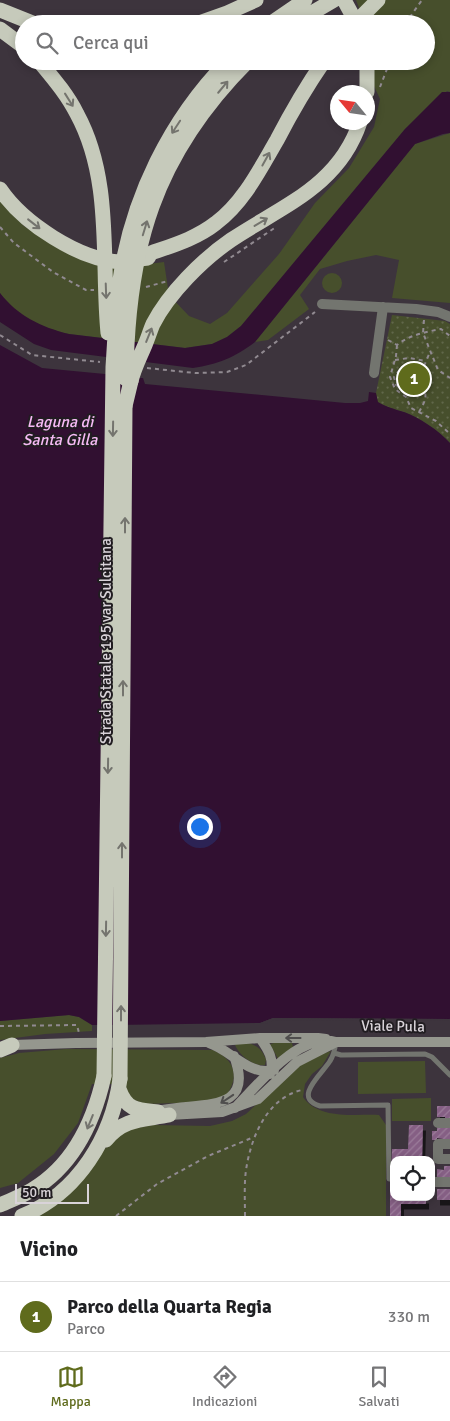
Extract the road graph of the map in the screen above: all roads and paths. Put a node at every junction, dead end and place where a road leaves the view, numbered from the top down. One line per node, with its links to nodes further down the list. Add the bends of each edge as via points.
1 (256, 0): 8 (highway)
2 (305, 0): 9 (highway)
3 (334, 0): 10 (highway)
4 (344, 0): 11 (highway)
5 (378, 0): 12 (highway, bridge)
6 (422, 0): 13 (path)
7 (0, 10): 14 (highway)
8 (221, 15)
9 (283, 15)
10 (308, 15)
11 (352, 15)
12 (364, 15)
13 (411, 15)
14 (15, 16)
15 (0, 29): 16 (highway)
16 (15, 40)
17 (47, 70): 41 (highway, one-way to 41, bridge, via 78,115 92,150 100,186)
18 (220, 70): 41 (highway, Strada Statale 195 var Sulcitana, one-way to 41, bridge, via 166,142 146,184 134,218 120,281)
19 (239, 70): 47 (highway, Strada Statale 195 var Sulcitana, one-way to 19, bridge, via 132,286 150,211 176,152 200,116)
20 (318, 70): 26 (highway, one-way to 20, via 33,223 62,243 98,258 122,262 148,258 151,253 193,238 217,222 234,205 250,186)
21 (367, 70): 24 (highway)
22 (386, 70): 23 (path)
23 (385, 73)
24 (367, 85)
25 (358, 130): 47 (highway, one-way to 25, bridge, via 134,369 154,323 180,286 230,241 319,184 345,154)
26 (0, 189)
27 (0, 227): 28 (path, via 14,243)
28 (38, 261)
29 (322, 304): 30 (street); 43 (path, via 246,365 227,372 195,373)
30 (383, 307): 31 (street); 36 (street)
31 (425, 310): 32 (street); 33 (path)
32 (450, 317)
33 (423, 333): 35 (path, via 441,329); 37 (path); 38 (path)
34 (0, 335): 41 (path, via 32,355)
35 (450, 336)
36 (378, 338): 37 (path); 44 (street)
37 (397, 345): 39 (path)
38 (430, 351): 40 (path); 45 (path, via 438,370)
39 (395, 360): 40 (path); 48 (path, via 391,383 406,397 411,408)
40 (426, 360): 42 (path)
41 (111, 365): 78 (highway, Strada Statale 195 var Sulcitana, one-way to 78, bridge, via 104,1076 92,1118 75,1149 48,1178)
42 (424, 366): 46 (path, via 430,375); 46 (path, via 404,366 394,377 396,385 402,389)
43 (146, 368)
44 (374, 373)
45 (450, 378)
46 (422, 387): 48 (path, via 426,397)
47 (125, 406): 64 (highway, Strada Statale 195 var Sulcitana, one-way to 47, bridge)
48 (419, 412): 49 (path)
49 (443, 428): 50 (path); 51 (path)
50 (450, 430)
51 (450, 434)
52 (0, 1026): 57 (path, via 77,1025)
53 (260, 1038): 54 (street, Viale Pula, one-way to 53); 55 (street, Viale Pula); 62 (street, via 272,1058)
54 (331, 1041): 56 (street, Viale Pula); 59 (street); 60 (lane); 62 (street, via 295,1052)
55 (206, 1042): 57 (street, Viale Pula); 61 (street)
56 (450, 1042)
57 (83, 1043): 58 (street, Viale Pula)
58 (4, 1047)
59 (315, 1052): 62 (street, via 307,1051); 66 (street, via 297,1062 258,1099)
60 (334, 1054): 63 (lane, via 426,1054); 65 (lane)
61 (234, 1056): 62 (street, via 251,1067); 68 (street, one-way to 68, via 239,1069 239,1084 229,1100 179,1107)
62 (272, 1071): 66 (street); 67 (street)
63 (450, 1075)
64 (120, 1084): 68 (highway, via 123,1100 131,1106); 74 (highway, Strada Statale 195 var Sulcitana, via 109,1125)
65 (309, 1089): 71 (path, via 289,1093 276,1103); 75 (lane, via 309,1098 320,1106 388,1105)
66 (249, 1103): 67 (street)
67 (235, 1108): 68 (street, via 222,1112)
68 (163, 1113): 74 (highway, via 132,1121 114,1131)
69 (438, 1123): 70 (street)
70 (450, 1123)
71 (254, 1136): 82 (path, via 157,1184); 83 (path, via 246,1170)
72 (450, 1144): 73 (street, via 438,1144 438,1159)
73 (450, 1159)
74 (87, 1164): 81 (highway, Strada Statale 195 var Sulcitana, via 50,1200)
75 (390, 1179)
76 (435, 1182): 77 (street)
77 (450, 1182)
78 (23, 1195): 79 (highway); 80 (highway, Strada Statale 195 var Sulcitana)
79 (0, 1196)
80 (0, 1205)
81 (22, 1216)
82 (116, 1216)
83 (245, 1216)

